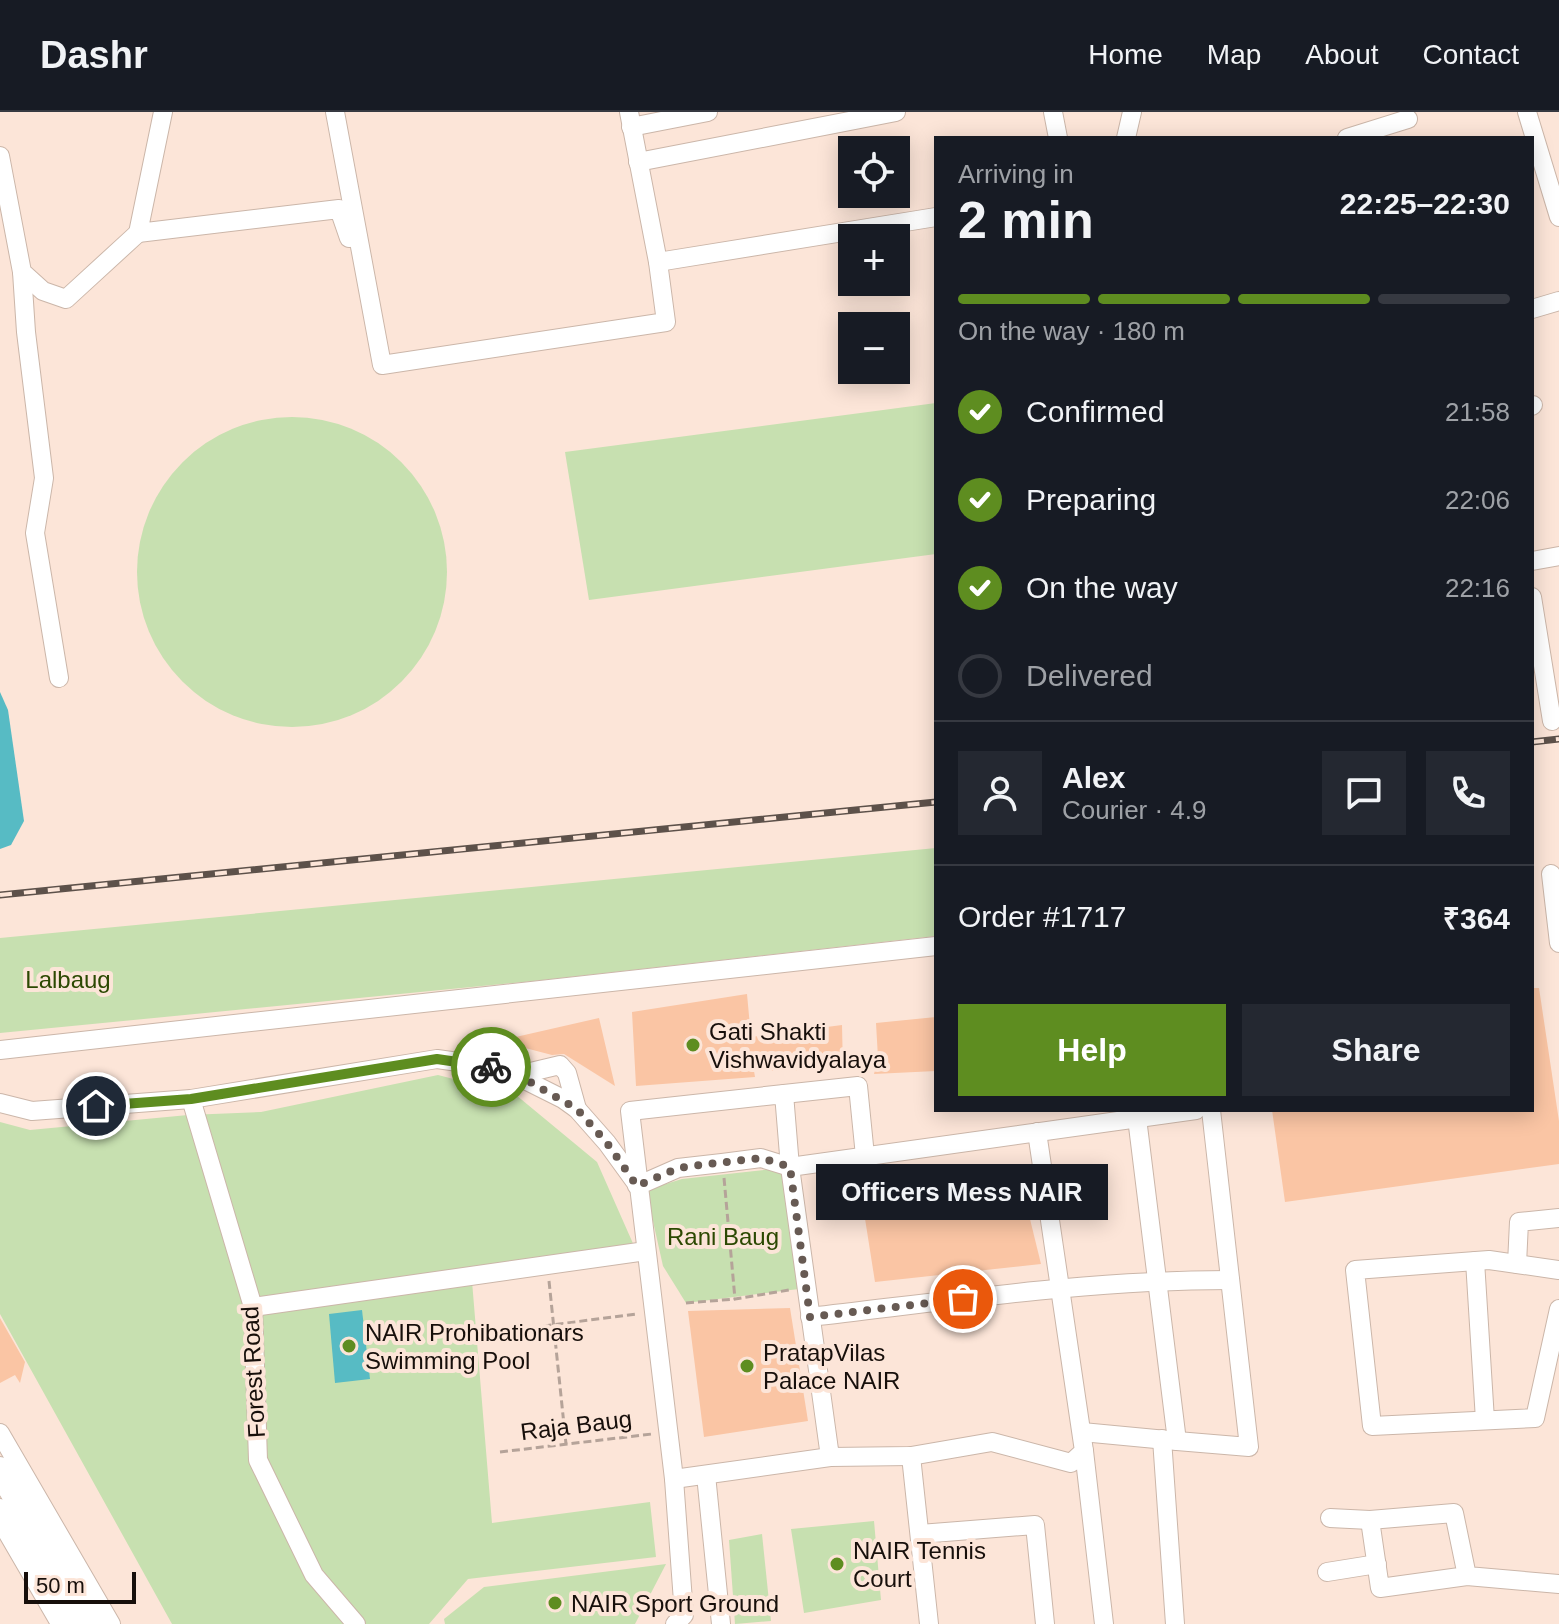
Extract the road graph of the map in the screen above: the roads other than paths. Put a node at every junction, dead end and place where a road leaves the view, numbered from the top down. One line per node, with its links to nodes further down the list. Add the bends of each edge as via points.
1 (163, 112): 18 (street)
2 (335, 112): 22 (street)
3 (708, 112): 9 (street)
4 (896, 112): 15 (street)
5 (1053, 112): 10 (street)
6 (1132, 112): 11 (street)
7 (1527, 112): 17 (street)
8 (1408, 115): 12 (street); 13 (street)
9 (630, 120): 15 (street)
10 (1058, 136)
11 (1126, 136)
12 (1352, 136)
13 (1413, 136)
14 (0, 156): 20 (street)
15 (638, 162): 19 (street)
16 (934, 217): 19 (street)
17 (1559, 217)
18 (138, 233): 20 (street, via 66,299 43,291); 22 (street, via 339,209)
19 (658, 262): 22 (street, via 666,322 382,365)
20 (22, 272): 27 (street, via 44,478 35,533)
21 (1559, 301): 23 (street)
22 (370, 302)
23 (1534, 308)
24 (1559, 556): 25 (street)
25 (1534, 561)
26 (1534, 606): 28 (street)
27 (59, 678)
28 (1553, 687): 29 (street)
29 (1552, 721)
30 (1555, 873): 31 (street); 32 (street)
31 (1534, 876)
32 (1559, 943)
33 (934, 946): 34 (street)
34 (632, 981): 35 (street, via 607,978); 36 (street)
35 (0, 1039)
36 (0, 1050)
37 (518, 1075): 39 (street, via 437,1059); 41 (street); 41 (street, via 560,1065)
38 (784, 1094): 46 (street, via 858,1086); 47 (street); 48 (street, via 630,1111)
39 (191, 1099): 40 (street, via 32,1111); 57 (street, Forest Road)
40 (0, 1103)
41 (577, 1109): 48 (street)
42 (1181, 1112): 44 (street)
43 (1211, 1112): 55 (street)
44 (1137, 1118): 45 (street); 54 (street)
45 (1037, 1132): 46 (street); 56 (street)
46 (865, 1156): 47 (street)
47 (790, 1167): 48 (street, via 761,1158 678,1168); 59 (street)
48 (637, 1186): 50 (street)
49 (1559, 1218): 52 (street, via 1519,1222)
50 (646, 1251): 57 (street); 68 (street)
51 (1475, 1261): 52 (street); 60 (street); 60 (street, via 1355,1270 1372,1426)
52 (1517, 1264): 53 (street)
53 (1559, 1270)
54 (1157, 1280): 55 (street); 56 (street); 62 (street)
55 (1230, 1280): 62 (street, via 1249,1447)
56 (1060, 1287): 59 (street); 63 (street)
57 (253, 1307): 82 (street, Forest Road, via 258,1460 314,1575)
58 (1559, 1312): 60 (street, via 1535,1418)
59 (810, 1317): 65 (street)
60 (1485, 1420)
61 (0, 1433): 81 (street)
62 (1169, 1440): 63 (street); 88 (street)
63 (1083, 1442): 64 (street, via 1071,1463 992,1442); 87 (street)
64 (911, 1456): 65 (street); 73 (street)
65 (830, 1457): 67 (street)
66 (0, 1470): 80 (highway)
67 (706, 1475): 68 (street); 84 (street)
68 (674, 1479): 83 (street, via 684,1615)
69 (0, 1512): 79 (highway)
70 (1330, 1518): 72 (street)
71 (0, 1520): 78 (street)
72 (1370, 1520): 74 (street); 76 (street, via 1454,1513)
73 (920, 1534): 85 (street); 86 (street, via 1035,1525)
74 (1377, 1564): 75 (street); 76 (street, via 1380,1588)
75 (1327, 1572)
76 (1467, 1576): 77 (street)
77 (1559, 1584)
78 (58, 1624)
79 (65, 1624)
80 (93, 1624)
81 (111, 1624)
82 (356, 1624)
83 (675, 1624)
84 (721, 1624)
85 (929, 1624)
86 (1045, 1624)
87 (1104, 1624)
88 (1175, 1624)

